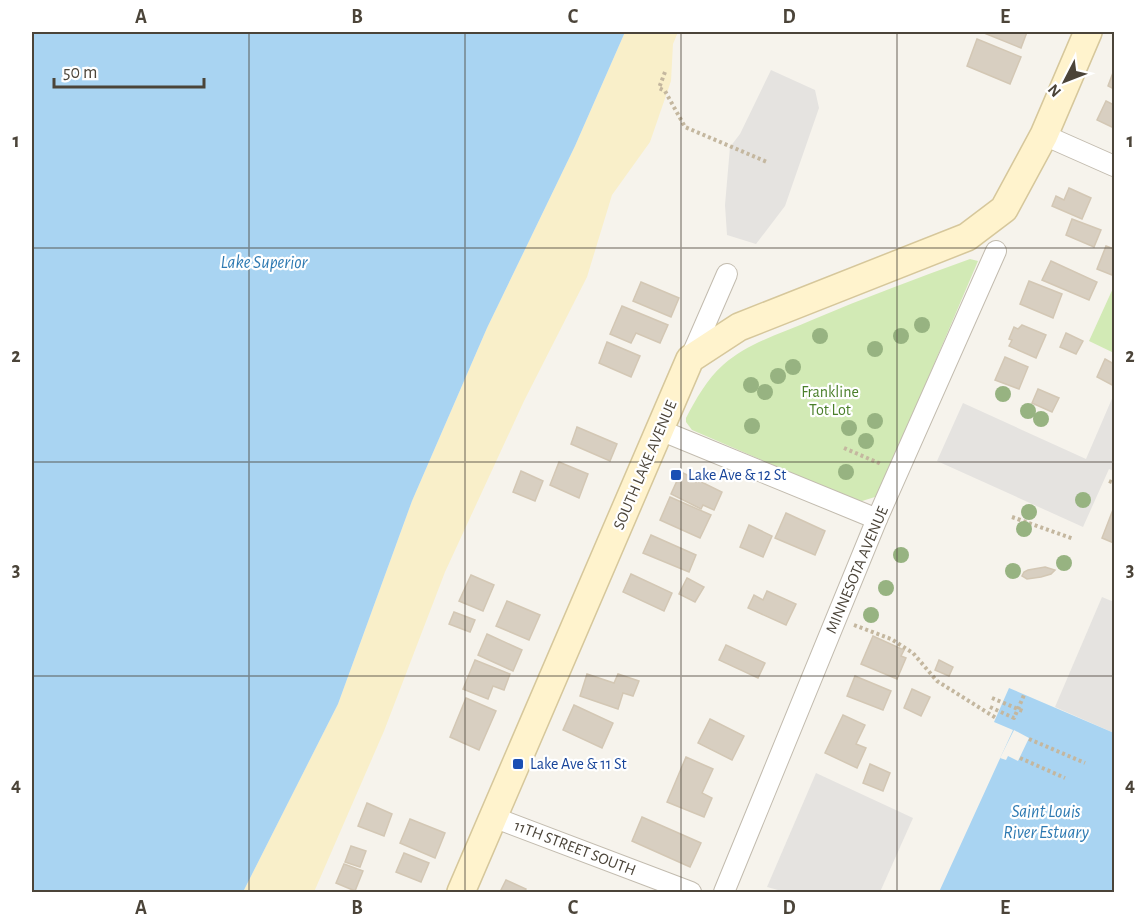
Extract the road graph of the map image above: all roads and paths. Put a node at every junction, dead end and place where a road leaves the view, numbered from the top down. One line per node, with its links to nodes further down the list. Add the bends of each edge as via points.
1 (1088, 32): 3 (street)
2 (665, 72): 4 (path, via 659,88 665,91 685,127)
3 (1044, 135): 5 (street); 8 (street, via 1005,209 967,237 739,327)
4 (767, 162)
5 (1114, 166)
6 (996, 250): 11 (street, MINNESOTA AVENUE)
7 (727, 274): 8 (street)
8 (690, 359): 9 (street, SOUTH LAKE AVENUE)
9 (660, 430): 15 (street); 27 (street, SOUTH LAKE AVENUE)
10 (844, 448): 11 (path)
11 (898, 471): 15 (street, MINNESOTA AVENUE)
12 (1109, 481): 13 (path)
13 (1114, 483)
14 (1012, 517): 16 (path)
15 (877, 519): 17 (street, MINNESOTA AVENUE)
16 (1074, 539)
17 (837, 618): 22 (path, via 891,639 913,653 937,681); 30 (street, MINNESOTA AVENUE)
18 (1024, 694): 20 (path, via 1014,718)
19 (992, 698): 21 (path)
20 (990, 707)
21 (1025, 712)
22 (996, 718)
23 (1029, 739): 25 (path)
24 (1020, 758): 26 (path)
25 (1085, 763)
26 (1065, 778)
27 (493, 817): 28 (street, SOUTH LAKE AVENUE); 29 (street, 11TH STREET SOUTH)
28 (461, 892)
29 (691, 892)
30 (724, 892)

